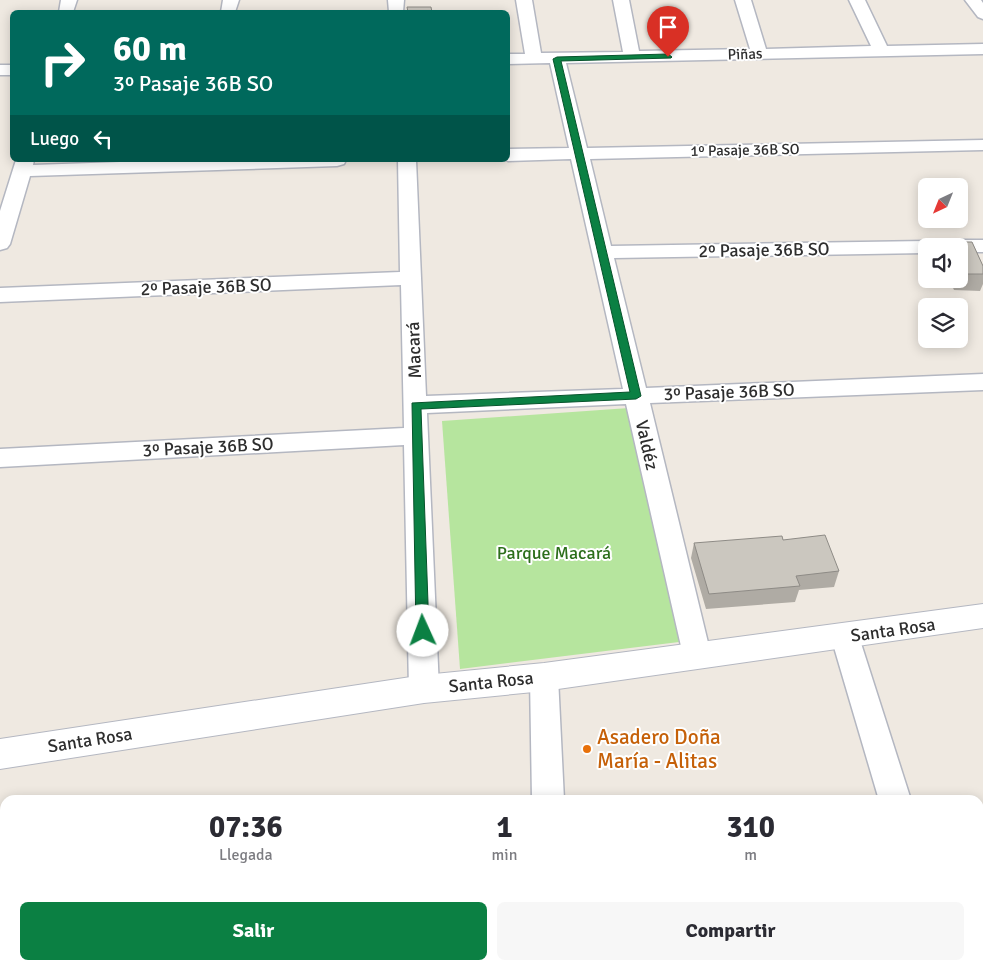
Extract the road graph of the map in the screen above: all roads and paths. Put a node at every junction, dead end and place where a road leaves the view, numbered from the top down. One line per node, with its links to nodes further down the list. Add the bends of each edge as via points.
1 (524, 0): 12 (street)
2 (621, 0): 10 (street)
3 (743, 0): 9 (street)
4 (857, 0): 8 (street)
5 (973, 0): 6 (street)
6 (983, 14)
7 (983, 49): 8 (street, Piñas)
8 (881, 51): 9 (street, Piñas)
9 (760, 54): 10 (street, Piñas)
10 (632, 58): 13 (street, Piñas)
11 (510, 59): 12 (street, Piñas)
12 (534, 59): 13 (street, Piñas)
13 (557, 59): 15 (street, Valdéz)
14 (983, 145): 15 (street, 1º Pasaje 36B SO)
15 (579, 154): 16 (street, 1º Pasaje 36B SO); 24 (street, Valdéz)
16 (510, 156)
17 (233, 162): 19 (street)
18 (408, 162): 25 (street, Macará)
19 (24, 166): 20 (street)
20 (0, 244)
21 (968, 246): 22 (street)
22 (983, 246)
23 (918, 247): 24 (street, 2º Pasaje 36B SO)
24 (602, 252): 28 (street, Valdéz)
25 (411, 278): 26 (street, 2º Pasaje 36B SO); 29 (street, Macará)
26 (0, 295)
27 (983, 382): 28 (street, 3º Pasaje 36B SO)
28 (636, 396): 29 (street, 3º Pasaje 36B SO); 34 (street, Valdéz)
29 (416, 405): 30 (street, Macará)
30 (416, 436): 31 (street, 3º Pasaje 36B SO); 36 (street, Macará)
31 (0, 458)
32 (983, 616): 33 (street, Santa Rosa)
33 (845, 637): 34 (street, Santa Rosa); 39 (street)
34 (697, 655): 35 (street, Santa Rosa)
35 (544, 677): 36 (street, Santa Rosa); 38 (street)
36 (424, 689): 37 (street, Santa Rosa)
37 (0, 754)
38 (548, 795)
39 (893, 795)

